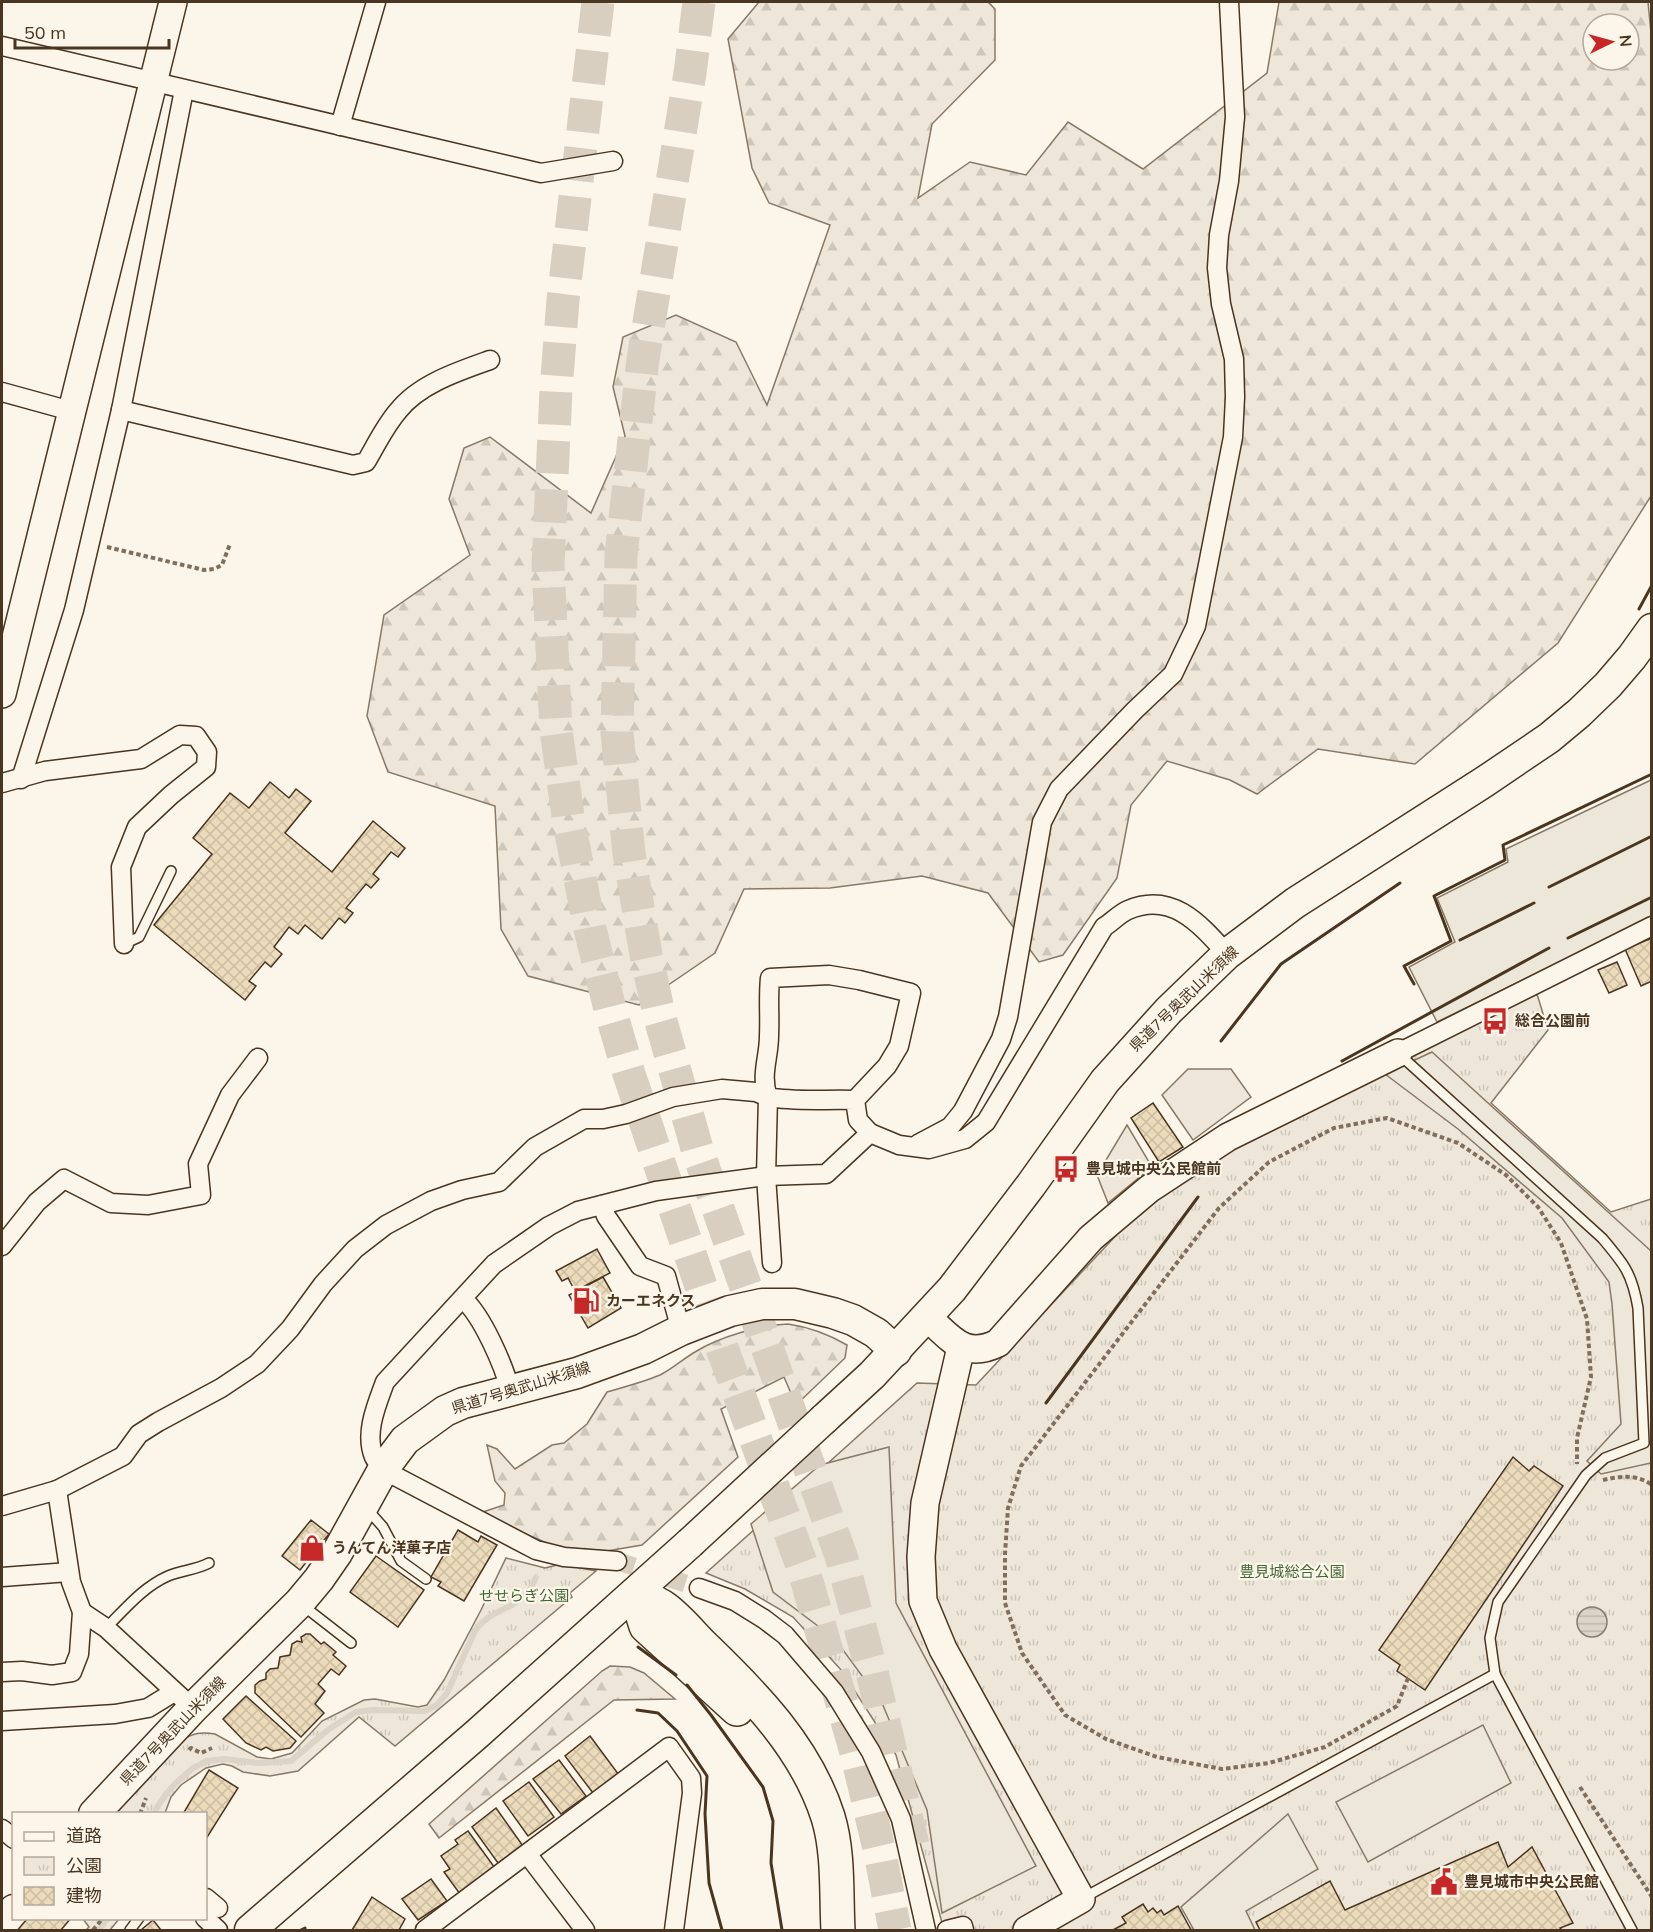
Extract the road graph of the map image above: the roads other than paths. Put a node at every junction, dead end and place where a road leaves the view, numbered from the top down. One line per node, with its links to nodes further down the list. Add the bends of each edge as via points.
1 (173, 2): 5 (street)
2 (376, 2): 7 (street)
3 (1229, 2): 26 (street, via 1235,117 1217,268 1234,359 1233,437 1196,626 1173,674 1059,789 1042,822 1001,1039 963,1111 950,1127)
4 (2, 46): 5 (street)
5 (153, 82): 6 (street); 12 (street)
6 (184, 90): 7 (street); 11 (street)
7 (340, 126): 8 (street, via 541,173)
8 (613, 161)
9 (490, 360): 11 (street, via 448,375 420,392 398,410 366,462 353,465)
10 (2, 392): 12 (street)
11 (121, 410): 15 (street, via 74,610)
12 (71, 411): 14 (street)
13 (1652, 629): 20 (main road, 県道7号奥武山米須線, via 1608,685 1549,738 1296,903)
14 (2, 694)
15 (21, 779): 16 (street); 19 (street, via 45,771 141,759 180,735 196,736 207,752 206,767 137,827 121,867)
16 (2, 783)
17 (171, 871): 19 (lane, via 139,937)
18 (1652, 926): 21 (street)
19 (124, 944)
20 (1227, 954): 26 (street, via 1203,927 1180,910 1155,904 1127,911 1104,927 986,1122 964,1140 929,1149); 32 (main road, 県道7号奥武山米須線, via 1162,1017 1105,1081 975,1260)
21 (1398, 1053): 34 (street, via 1228,1137 1149,1189 1091,1238 998,1343 978,1350); 53 (lane, via 1602,1238 1624,1264 1638,1308 1644,1443 1605,1458 1586,1475 1498,1602 1490,1638)
22 (258, 1058): 29 (street, via 230,1095 198,1164 201,1195 148,1205 111,1203 64,1179 37,1202)
23 (768, 1096): 24 (street); 24 (street, via 763,1084 770,1036 770,978 829,975 911,993 899,1046 887,1066); 27 (street); 38 (street, via 722,1089 673,1097 626,1114 584,1119 536,1147 499,1182 430,1201 386,1225 355,1249 257,1364 221,1389 139,1434 123,1456)
24 (855, 1100): 25 (street, via 858,1120)
25 (870, 1133): 26 (street); 27 (street, via 826,1174)
26 (910, 1147)
27 (766, 1176): 28 (street, via 656,1191); 30 (street)
28 (602, 1205): 31 (street, via 578,1211 549,1226 494,1264); 33 (street, via 640,1266 666,1276)
29 (2, 1246)
30 (772, 1263)
31 (464, 1299): 36 (street, via 481,1321); 37 (street, via 385,1382 371,1436 375,1457)
32 (927, 1317): 34 (street); 35 (main road, 県道7号奥武山米須線)
33 (681, 1330): 35 (main road, 県道7号奥武山米須線, via 745,1307 795,1304 853,1320); 36 (main road, 県道7号奥武山米須線, via 643,1349 577,1373)
34 (961, 1347): 58 (street, via 926,1503 921,1557 923,1601 943,1649)
35 (896, 1351): 47 (main road, 県道7号奥武山米須線, bridge)
36 (510, 1390): 37 (main road, 県道7号奥武山米須線, via 445,1411 405,1440)
37 (384, 1468): 39 (main road, 県道7号奥武山米須線); 41 (street, via 536,1550 564,1557)
38 (57, 1490): 40 (street); 43 (street)
39 (364, 1505): 45 (lane, via 383,1527 402,1561); 48 (main road, 県道7号奥武山米須線, via 337,1553)
40 (2, 1506)
41 (617, 1561)
42 (209, 1563): 50 (lane, via 149,1586)
43 (69, 1572): 44 (street); 49 (street)
44 (2, 1577)
45 (426, 1579)
46 (699, 1588): 70 (street, via 735,1601 785,1635 834,1692 871,1752 901,1819)
47 (636, 1593): 64 (main road, 県道7号奥武山米須線); 68 (highway, via 646,1626 754,1725 775,1751 813,1837); 69 (highway, via 665,1608 749,1691 796,1752 828,1818 834,1848)
48 (299, 1603): 51 (lane); 54 (main road, 県道7号奥武山米須線)
49 (82, 1612): 50 (street); 52 (street, via 79,1654 72,1672)
50 (106, 1628): 54 (street)
51 (351, 1643)
52 (2, 1672)
53 (1495, 1674): 58 (lane); 74 (lane)
54 (184, 1700): 55 (street, via 115,1714); 56 (main road, 県道7号奥武山米須線)
55 (2, 1721)
56 (97, 1812)
57 (528, 1854): 61 (street); 66 (street); 67 (street, via 669,1747 691,1778 692,1793)
58 (1081, 1899): 73 (street)
59 (210, 1908): 63 (street)
60 (12, 1912): 62 (main road)
61 (451, 1923): 65 (street)
62 (2, 1924)
63 (218, 1930)
64 (250, 1930)
65 (425, 1930)
66 (585, 1930)
67 (674, 1930)
68 (817, 1930)
69 (838, 1930)
70 (926, 1930)
71 (946, 1930): 72 (street, via 963,1926)
72 (964, 1930)
73 (1027, 1930)
74 (1632, 1930)

